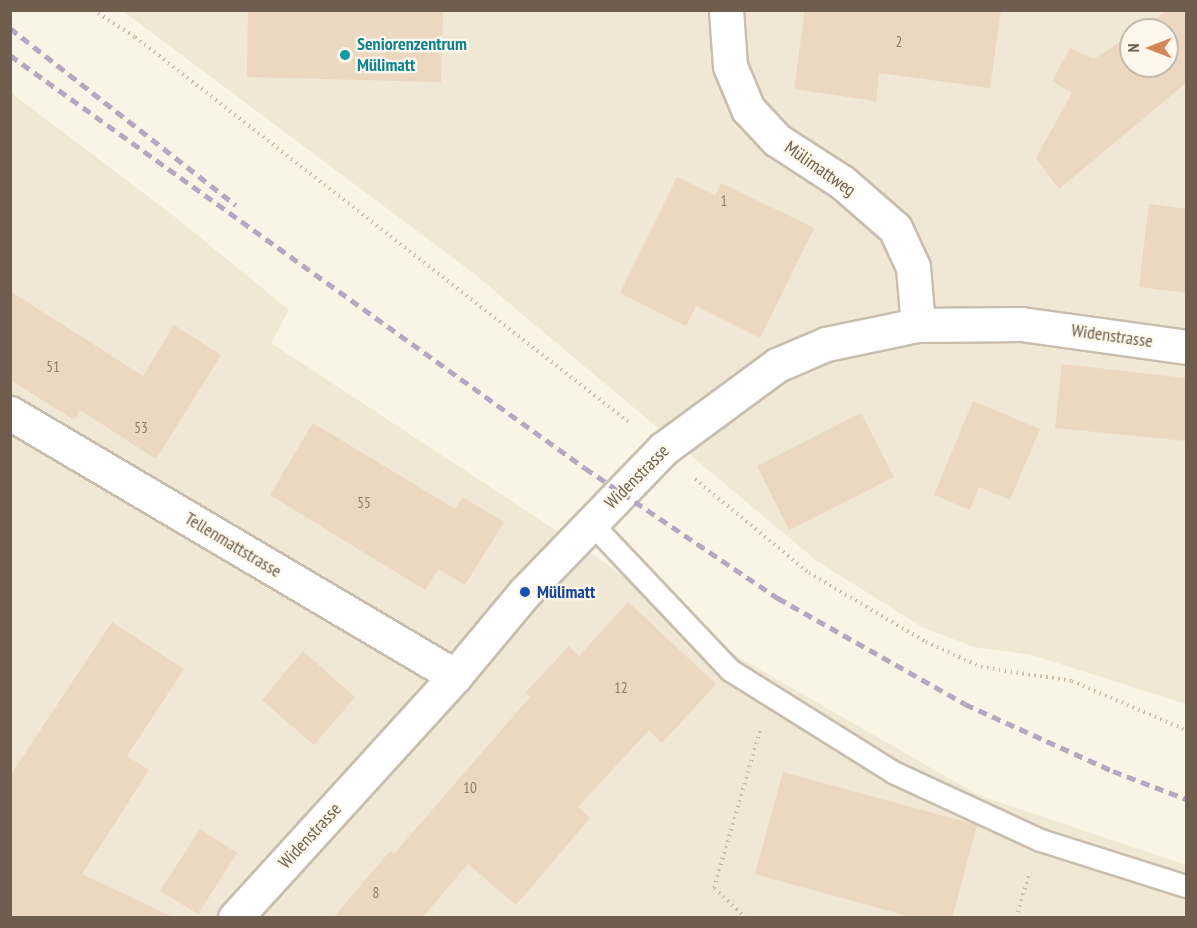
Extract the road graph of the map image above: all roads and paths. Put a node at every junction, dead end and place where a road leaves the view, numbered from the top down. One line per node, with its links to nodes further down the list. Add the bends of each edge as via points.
1 (93, 10): 6 (path, via 135,37)
2 (726, 10): 3 (street, Mülimattweg, via 730,66 748,110 777,140 842,182 895,228 913,267)
3 (918, 325): 4 (street, Widenstrasse, via 1021,324); 6 (street, Widenstrasse, via 826,344 777,365)
4 (1186, 347)
5 (10, 413): 8 (street, Tellenmattstrasse)
6 (663, 449): 7 (street, Widenstrasse); 10 (path, via 809,573 926,642 981,667 1072,681)
7 (591, 523): 8 (street, Widenstrasse, via 525,592); 9 (lane, via 730,670)
8 (455, 676): 13 (street, Widenstrasse)
9 (771, 696): 11 (lane, via 893,772); 14 (path, via 714,888)
10 (1186, 730)
11 (1040, 840): 12 (lane); 15 (path)
12 (1186, 886)
13 (234, 918)
14 (746, 918)
15 (1016, 918)

